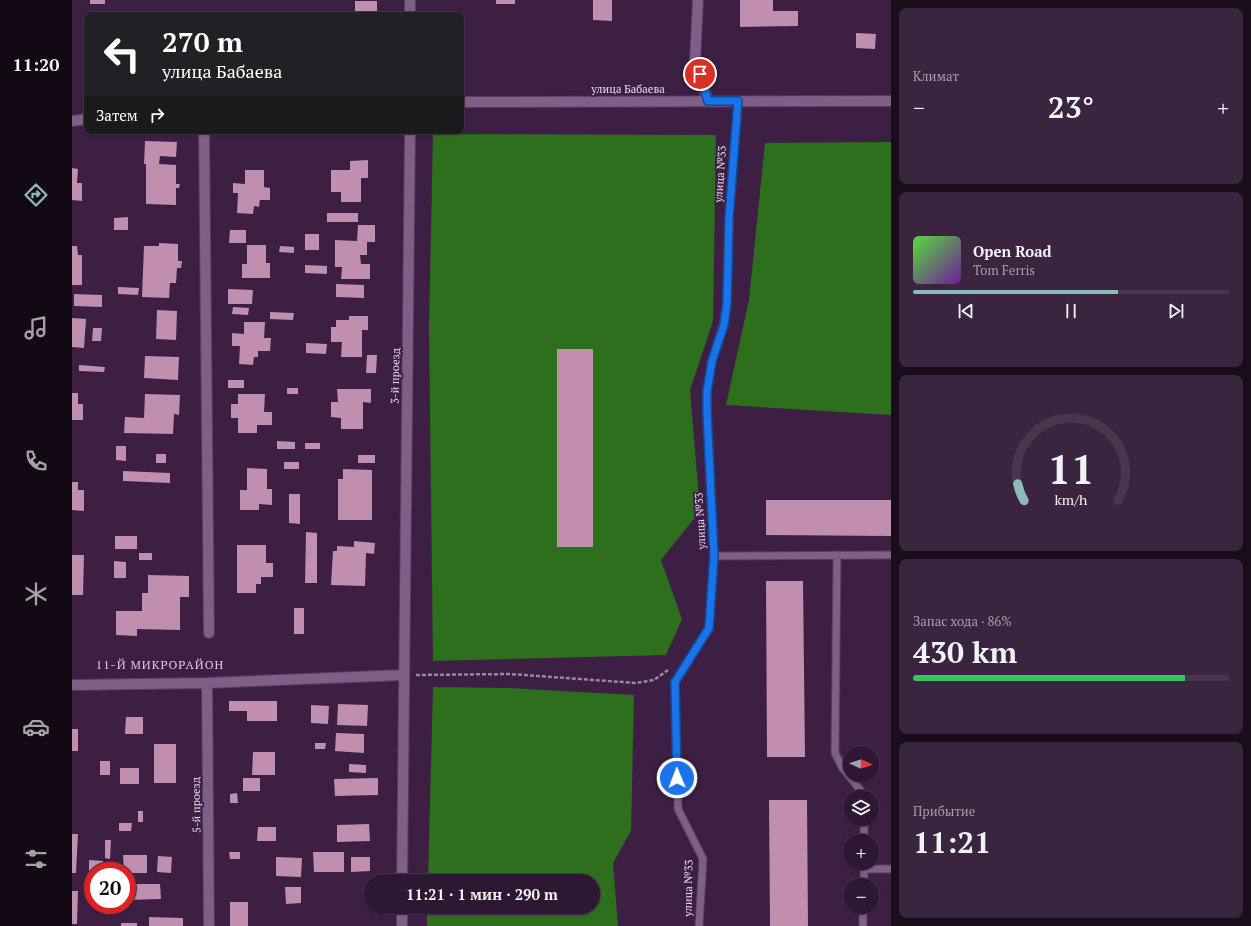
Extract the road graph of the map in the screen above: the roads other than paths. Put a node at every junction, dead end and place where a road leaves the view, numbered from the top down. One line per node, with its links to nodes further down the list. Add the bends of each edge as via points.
1 (410, 0): 3 (street)
2 (698, 0): 4 (street, via 695,61)
3 (410, 12)
4 (708, 101): 5 (street, улица Бабаева); 7 (street, улица Бабаева)
5 (738, 101): 6 (street, улица Бабаева); 14 (lane, улица №33, via 729,218 727,303 707,391)
6 (891, 101)
7 (464, 102)
8 (84, 120): 9 (street)
9 (72, 121)
10 (204, 134): 15 (street)
11 (410, 134): 16 (street, 3-й проезд)
12 (836, 555): 13 (lane); 14 (lane); 19 (lane, via 835,753 842,767)
13 (891, 555)
14 (714, 556): 27 (lane, улица №33, via 709,628 675,682 678,809 703,859)
15 (209, 633)
16 (404, 675): 17 (street); 22 (street, 3-й проезд)
17 (207, 683): 18 (street); 25 (street, 5-й проезд)
18 (72, 685)
19 (860, 790)
20 (879, 868): 21 (lane)
21 (891, 869)
22 (402, 874)
23 (402, 914): 26 (street)
24 (863, 914): 28 (lane)
25 (209, 926)
26 (402, 926)
27 (699, 926)
28 (863, 926)

